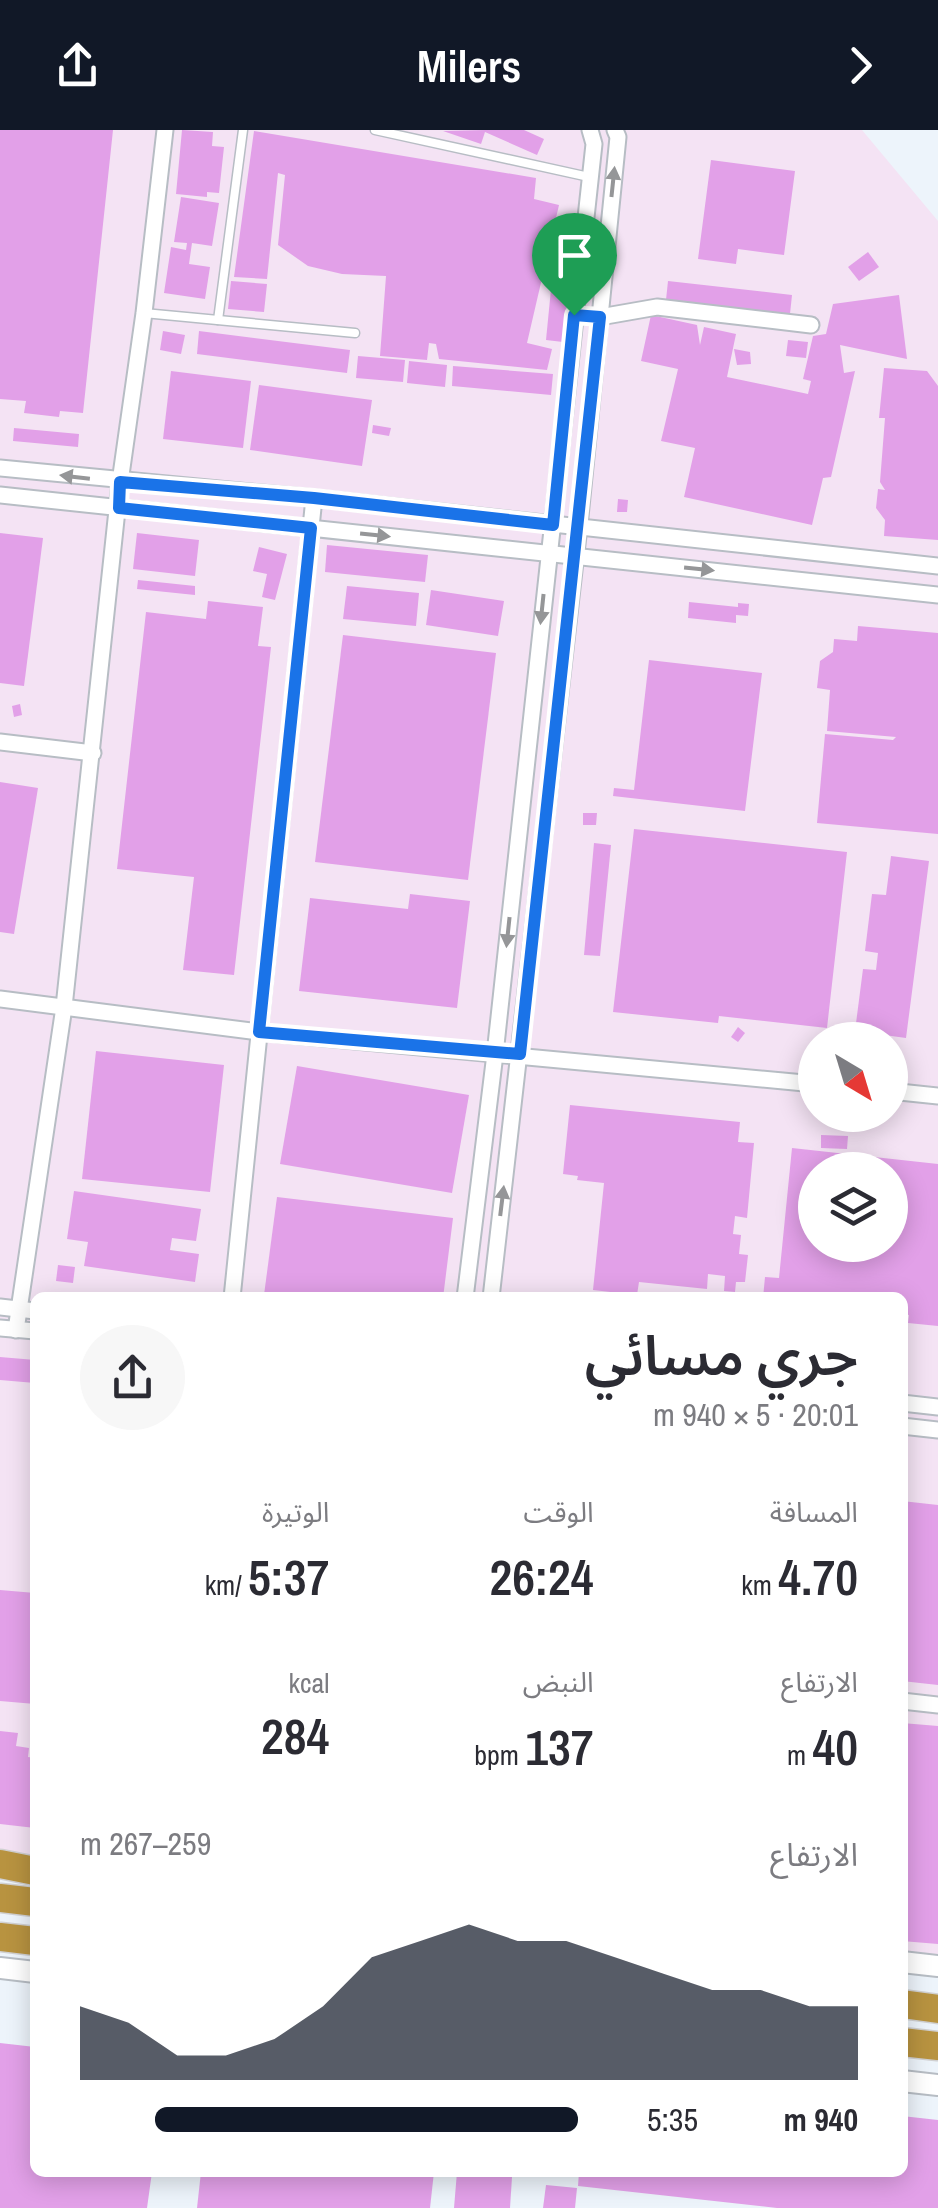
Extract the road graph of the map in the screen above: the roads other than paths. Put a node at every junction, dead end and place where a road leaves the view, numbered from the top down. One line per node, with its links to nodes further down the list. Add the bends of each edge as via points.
1 (165, 130): 7 (street)
2 (243, 130): 10 (lane)
3 (375, 130): 6 (lane)
4 (590, 130): 6 (street)
5 (615, 130): 9 (street, one-way to 5)
6 (589, 177): 8 (street)
7 (144, 313): 10 (lane); 14 (street)
8 (574, 315): 9 (street); 18 (street)
9 (600, 317): 11 (street, via 658,307); 20 (street)
10 (218, 320): 12 (lane)
11 (811, 325)
12 (355, 333)
13 (0, 468): 14 (street, one-way to 13)
14 (120, 482): 16 (street); 17 (street)
15 (0, 495): 17 (street)
16 (314, 498): 18 (street); 19 (street)
17 (119, 508): 19 (street); 30 (street)
18 (553, 525): 20 (street); 22 (street)
19 (311, 528): 22 (street, one-way to 22); 33 (street)
20 (578, 528): 21 (street); 23 (street)
21 (650, 535): 24 (street); 25 (street)
22 (548, 554): 23 (street); 34 (street, one-way to 34)
23 (574, 556): 25 (street); 35 (street)
24 (842, 556): 26 (street); 27 (street)
25 (646, 564): 27 (street, one-way to 27)
26 (938, 566)
27 (841, 585): 28 (street)
28 (938, 596)
29 (0, 742): 30 (street)
30 (93, 753): 32 (street)
31 (0, 1000): 32 (street)
32 (64, 1007): 33 (street); 41 (street)
33 (259, 1032): 34 (street); 42 (street)
34 (495, 1054): 35 (street); 40 (street)
35 (520, 1054): 36 (street); 39 (street, one-way to 35)
36 (798, 1082)
37 (908, 1093): 38 (street)
38 (938, 1096)
39 (496, 1249): 40 (street); 44 (street)
40 (468, 1257): 43 (street)
41 (30, 1292)
42 (233, 1292)
43 (465, 1292)
44 (492, 1292)
45 (0, 1308): 46 (street)
46 (28, 1311): 47 (street)
47 (8, 1329)
48 (908, 1404): 49 (street)
49 (938, 1406)
50 (908, 1427): 51 (street)
51 (938, 1430)
52 (908, 1702): 53 (street)
53 (938, 1705)
54 (0, 1862): 55 (highway)
55 (30, 1867)
56 (0, 1898): 57 (highway)
57 (30, 1901)
58 (0, 1937): 59 (highway)
59 (30, 1940)
60 (908, 1963): 61 (main road)
61 (938, 1966)
62 (0, 1968): 63 (main road)
63 (30, 1971)
64 (908, 2005): 65 (highway)
65 (938, 2008)
66 (908, 2043): 67 (highway)
67 (938, 2046)
68 (908, 2082): 69 (main road)
69 (938, 2086)

